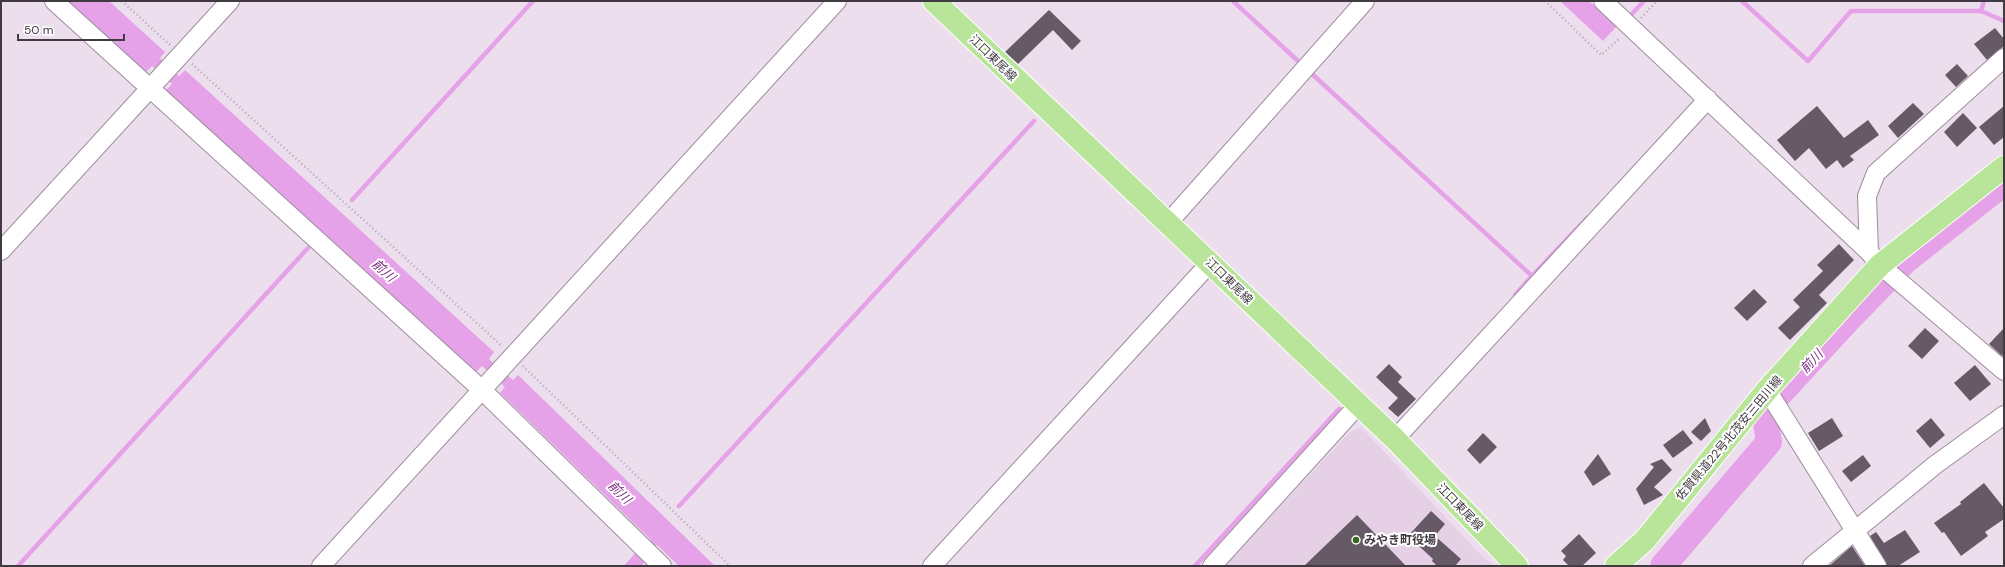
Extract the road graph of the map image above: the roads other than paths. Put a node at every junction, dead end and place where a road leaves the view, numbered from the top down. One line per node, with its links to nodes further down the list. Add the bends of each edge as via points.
1 (54, 1): 8 (street)
2 (230, 1): 8 (street)
3 (837, 1): 16 (street)
4 (934, 1): 11 (main road, 江口東尾線)
5 (1365, 1): 11 (street)
6 (1604, 1): 9 (street)
7 (2004, 58): 14 (street, via 1876,173 1867,196)
8 (166, 71): 12 (street); 16 (street)
9 (1708, 99): 14 (street); 20 (street)
10 (2004, 167): 14 (main road, 佐賀県道22号北茂安三田川線)
11 (1168, 223): 13 (main road, 江口東尾線)
12 (1, 251)
13 (1210, 263): 18 (main road, 江口東尾線); 24 (street)
14 (1882, 265): 15 (street); 17 (main road, 佐賀県道22号北茂安三田川線)
15 (2004, 371)
16 (497, 373): 22 (street); 23 (street)
17 (1767, 390): 21 (street); 27 (main road, 佐賀県道22号北茂安三田川線, via 1644,540)
18 (1359, 404): 20 (main road, 江口東尾線); 25 (street)
19 (2004, 415): 21 (street, via 1934,465)
20 (1395, 439): 26 (main road, 江口東尾線)
21 (1854, 530): 28 (street); 29 (street)
22 (321, 566)
23 (662, 566)
24 (932, 566)
25 (1212, 566)
26 (1517, 566)
27 (1616, 566)
28 (1812, 566)
29 (1877, 566)

